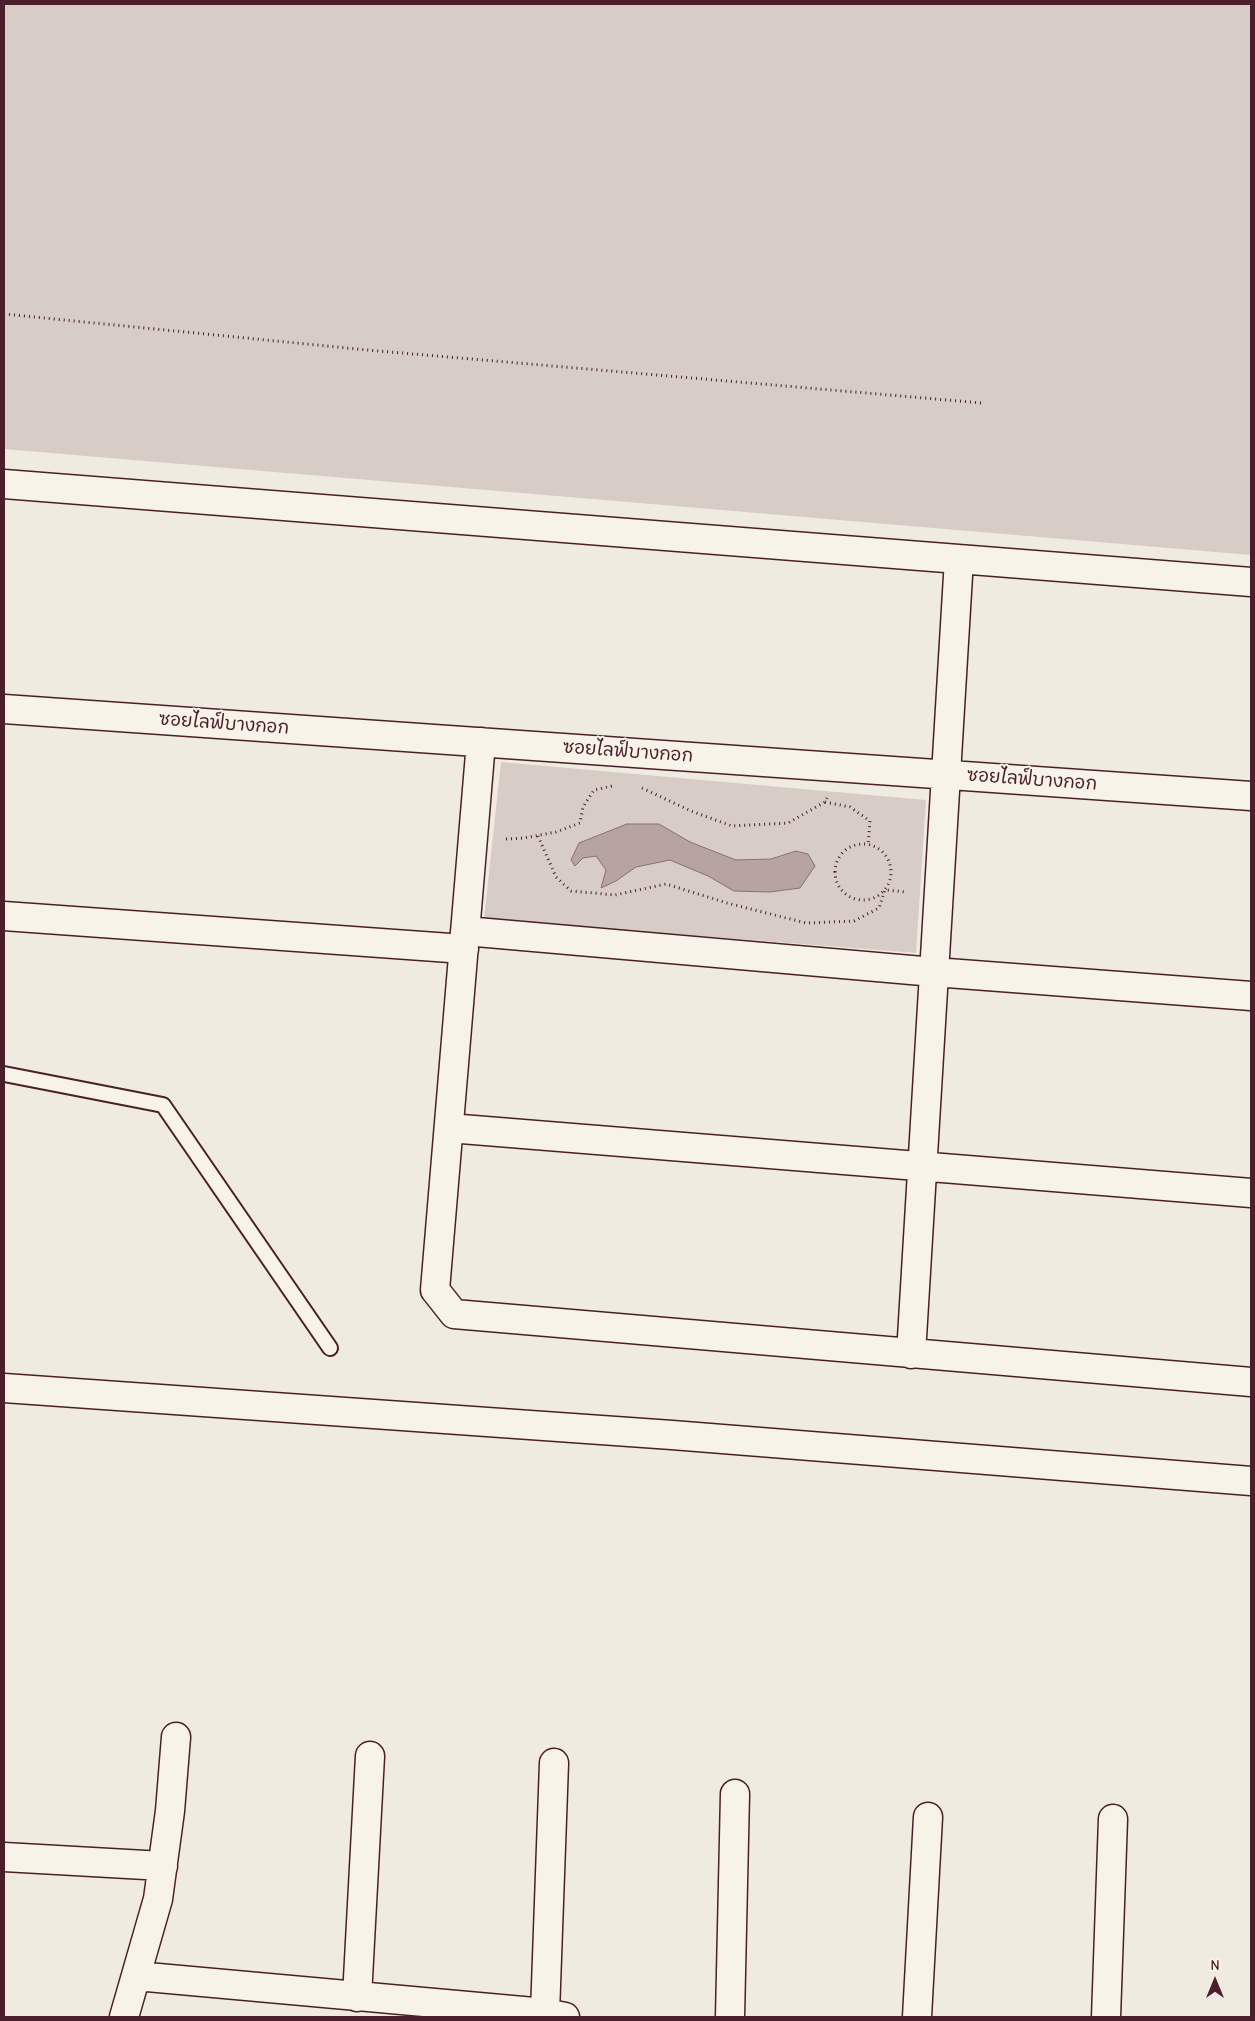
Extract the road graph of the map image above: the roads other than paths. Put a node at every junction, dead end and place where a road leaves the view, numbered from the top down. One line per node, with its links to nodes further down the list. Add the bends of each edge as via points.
1 (4, 484): 2 (street)
2 (959, 560): 3 (street); 6 (street)
3 (1251, 582)
4 (4, 709): 5 (street, ซอยไลฟ์บางกอก)
5 (481, 742): 6 (street, ซอยไลฟ์บางกอก); 9 (street)
6 (946, 774): 7 (street, ซอยไลฟ์บางกอก); 10 (street)
7 (1251, 796)
8 (4, 916): 9 (street)
9 (465, 940): 10 (street); 13 (street)
10 (934, 972): 11 (street); 14 (street)
11 (1251, 996)
12 (4, 1074): 16 (lane, via 163,1105)
13 (449, 1128): 14 (street); 17 (street, via 435,1290 454,1314)
14 (922, 1166): 15 (street); 17 (street)
15 (1251, 1193)
16 (330, 1348)
17 (911, 1354): 18 (street)
18 (1251, 1382)
19 (4, 1388): 20 (street, via 662,1434)
20 (1251, 1481)
21 (176, 1737): 28 (street)
22 (370, 1756): 30 (street)
23 (554, 1763): 31 (street)
24 (735, 1794): 33 (street)
25 (928, 1817): 34 (street)
26 (1113, 1819): 35 (street)
27 (4, 1857): 28 (street)
28 (163, 1866): 29 (street, via 158,1899)
29 (136, 1976): 30 (street); 32 (street)
30 (357, 1997): 31 (street)
31 (555, 2015)
32 (124, 2017)
33 (730, 2017)
34 (917, 2017)
35 (1106, 2017)

